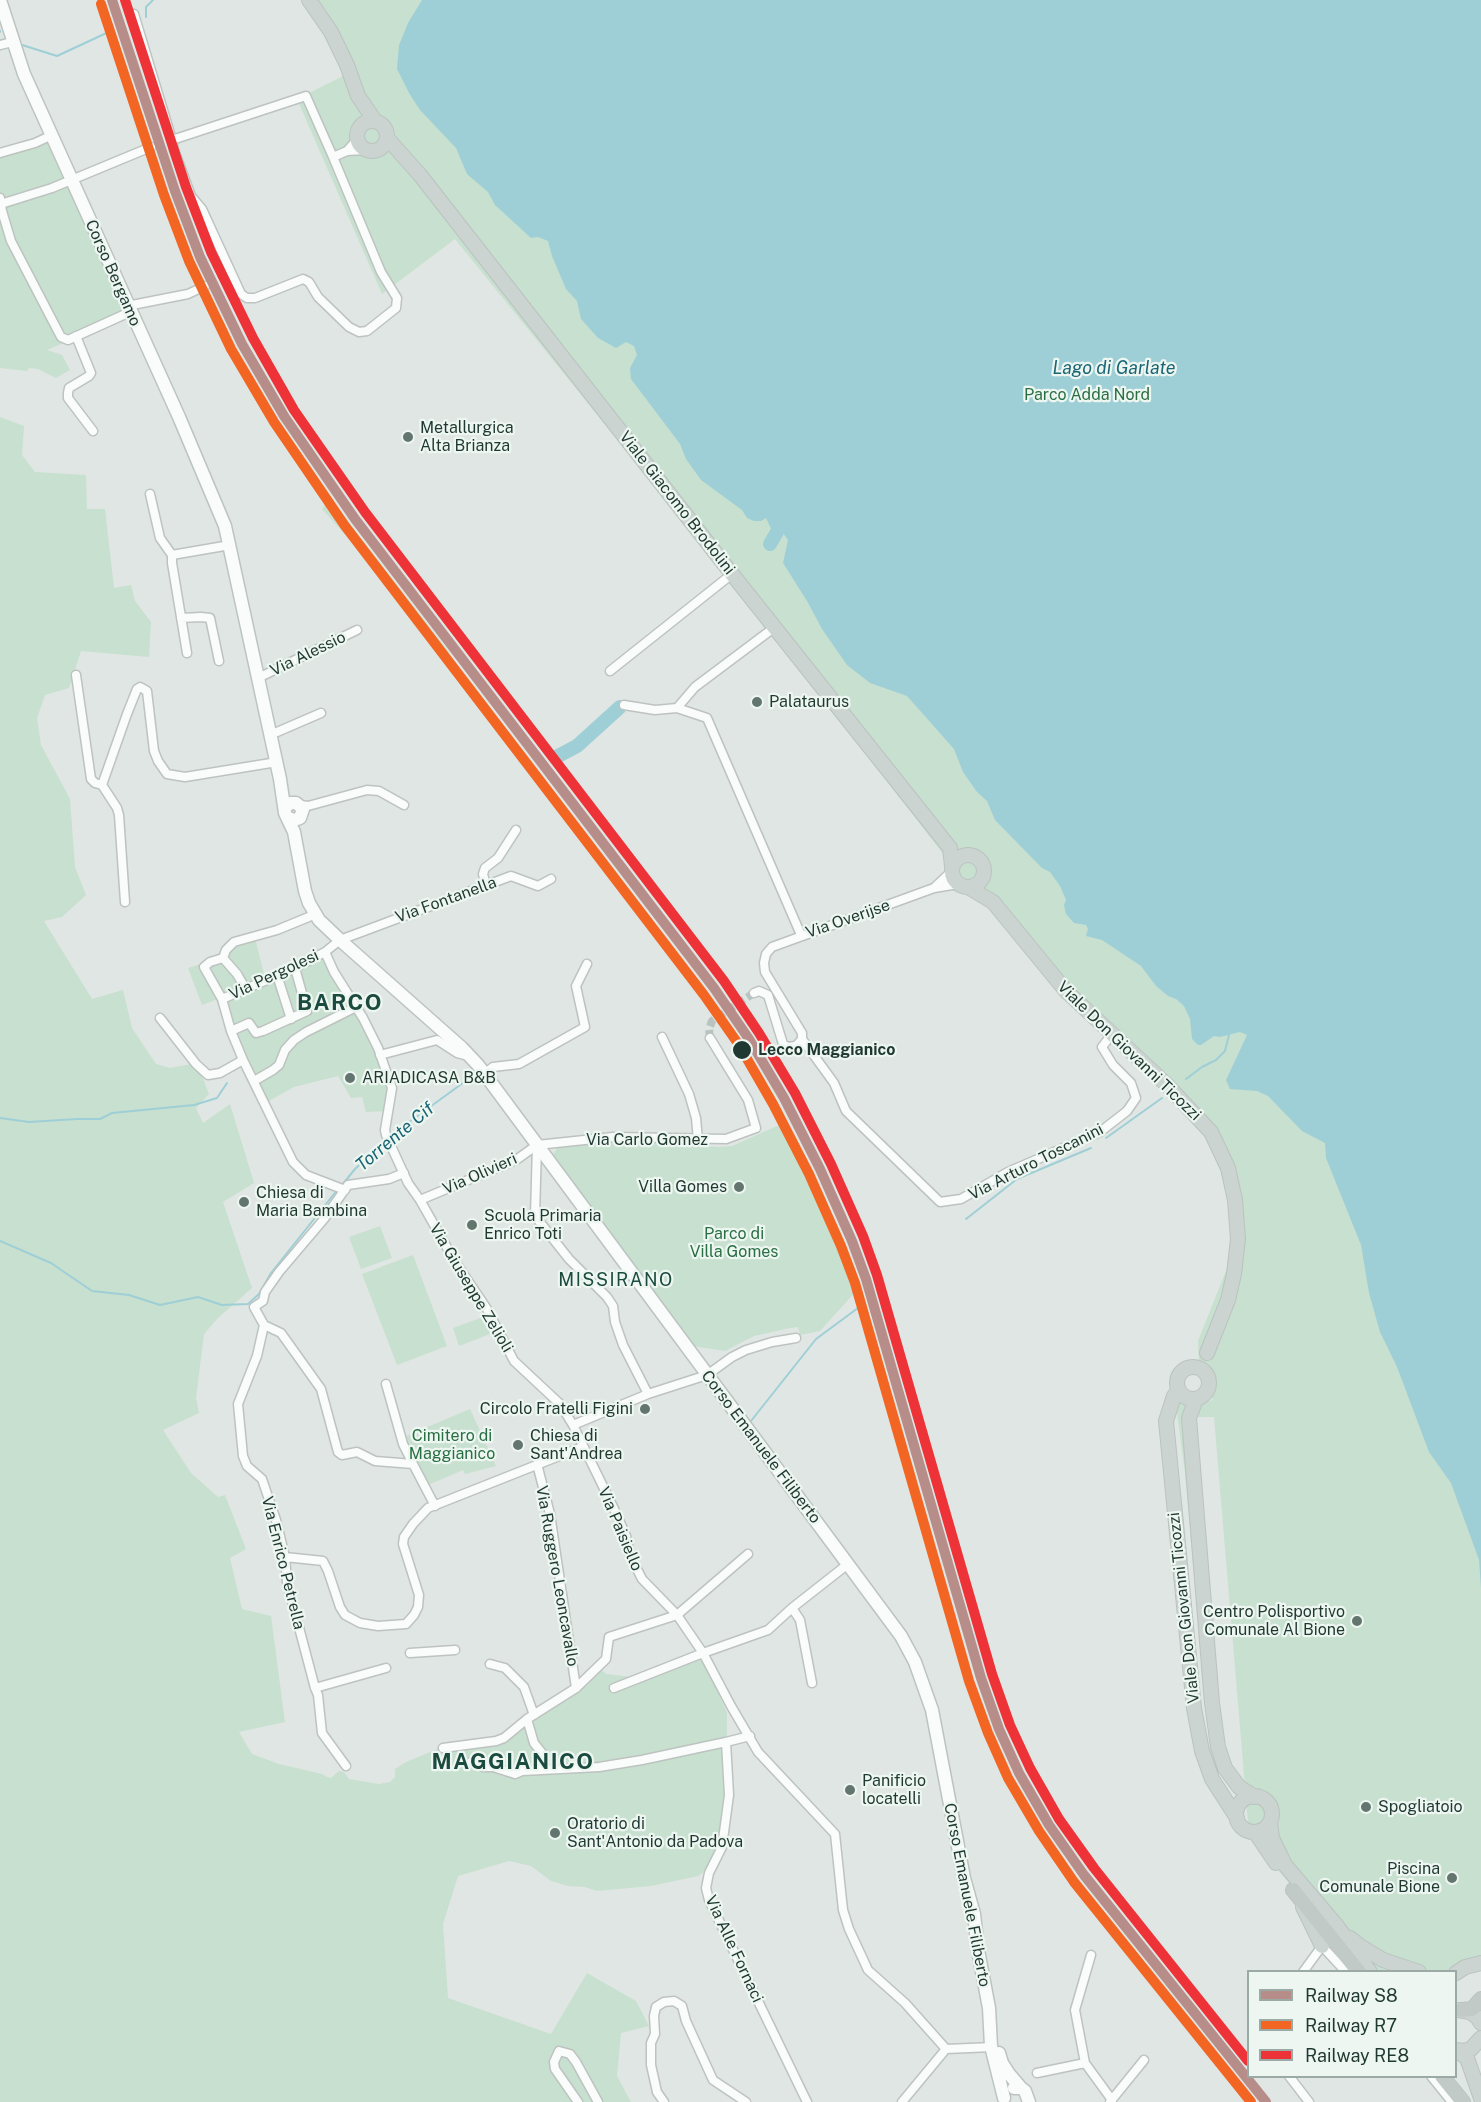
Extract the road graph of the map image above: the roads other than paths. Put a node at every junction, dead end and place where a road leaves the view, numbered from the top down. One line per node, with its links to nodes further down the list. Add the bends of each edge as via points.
1 (0, 0): 4 (main road, Corso Bergamo)
2 (309, 0): 5 (main road, via 331,32)
3 (134, 14): 9 (street)
4 (6, 43): 7 (main road, Corso Bergamo)
5 (358, 96): 6 (main road, Viale Giacomo Brodolini); 10 (main road)
6 (375, 121): 8 (main road, Viale Giacomo Brodolini, via 383,125); 10 (main road, via 367,122)
7 (51, 136): 13 (street); 16 (main road, Corso Bergamo)
8 (387, 138): 10 (main road, via 383,146); 15 (main road, Viale Giacomo Brodolini)
9 (172, 140): 14 (street, via 306,96); 14 (street, via 191,196 202,209 236,287 247,298 303,279 349,327 367,331 398,303)
10 (365, 142): 12 (street); 12 (street); 15 (main road)
11 (151, 147): 16 (street)
12 (347, 151): 14 (street)
13 (0, 153)
14 (333, 157)
15 (405, 158): 27 (main road, Viale Giacomo Brodolini)
16 (71, 180): 18 (street); 21 (main road, Corso Bergamo)
17 (0, 198): 18 (street)
18 (1, 204): 19 (street)
19 (1, 217): 22 (street, via 61,338)
20 (205, 286): 21 (street)
21 (129, 309): 22 (street); 25 (main road, Corso Bergamo, via 191,445)
22 (72, 338): 23 (street, via 91,373 69,388 69,398)
23 (93, 431)
24 (150, 494): 26 (street, via 160,538)
25 (230, 545): 26 (street); 35 (main road, Corso Bergamo)
26 (172, 555): 28 (street)
27 (732, 574): 29 (main road, Viale Giacomo Brodolini); 33 (street)
28 (181, 618): 31 (street); 32 (street, via 210,618)
29 (775, 627): 37 (street, via 695,687); 45 (main road, Viale Giacomo Brodolini)
30 (357, 630): 35 (street, Via Alessio)
31 (187, 653)
32 (219, 661)
33 (610, 671)
34 (76, 675): 41 (street, via 91,778)
35 (258, 678): 39 (main road, Corso Bergamo)
36 (624, 705): 37 (street, via 655,710)
37 (677, 708): 56 (street, via 707,718)
38 (321, 712): 39 (street)
39 (270, 735): 40 (main road, Corso Bergamo)
40 (277, 762): 41 (street, via 185,777 167,774 154,751 147,691 140,687); 43 (main road, Corso Bergamo, via 280,779)
41 (102, 785): 52 (street, via 119,815)
42 (404, 805): 43 (street, via 379,791 367,790)
43 (297, 810): 54 (main road, Corso Bergamo, via 294,832)
44 (516, 830): 50 (street, via 498,858 485,868)
45 (950, 848): 46 (main road); 48 (main road)
46 (968, 855): 47 (main road, via 979,860); 48 (main road, via 958,859)
47 (984, 875): 48 (main road, via 978,884); 53 (main road, Viale Don Giovanni Ticozzi)
48 (957, 877): 51 (street, Via Overijse); 51 (street, Via Overijse); 53 (main road, Viale Don Giovanni Ticozzi)
49 (551, 879): 50 (street, Via Fontanella, via 538,886 511,876)
50 (486, 886): 57 (street, Via Fontanella)
51 (934, 888): 56 (street, Via Overijse)
52 (124, 902)
53 (993, 902): 70 (main road, Viale Don Giovanni Ticozzi, via 1066,991)
54 (309, 903): 55 (main road, Corso Emanuele Filiberto)
55 (316, 915): 57 (main road, Corso Emanuele Filiberto); 59 (street, via 234,942)
56 (801, 935): 73 (street, Via Overijse, via 772,947 764,963 765,972)
57 (340, 940): 58 (street, Via Pergolesi); 75 (main road, Corso Emanuele Filiberto)
58 (326, 952): 61 (street, Via Pergolesi); 66 (street)
59 (223, 958): 63 (street); 65 (street, via 204,967)
60 (587, 964): 77 (street, via 576,986 585,1027 519,1064 494,1067)
61 (295, 968): 62 (street, Via Pergolesi); 68 (street, via 307,1011)
62 (277, 975): 63 (street, Via Pergolesi); 68 (street)
63 (244, 988): 65 (street, Via Pergolesi)
64 (754, 993): 73 (street, via 768,995 783,1044 796,1046)
65 (222, 999): 69 (street)
66 (356, 1006): 74 (street); 78 (street, via 294,1040 279,1065)
67 (160, 1018): 76 (street, via 208,1075 220,1074)
68 (291, 1019): 69 (street, via 256,1033 249,1023)
69 (231, 1030): 76 (street)
70 (1112, 1034): 73 (street, Via Arturo Toscanini, via 1102,1047 1131,1083 1136,1098 1127,1111 1100,1132 1008,1172 961,1199 940,1202 846,1111 834,1083); 86 (main road, Viale Don Giovanni Ticozzi, via 1211,1132 1228,1168 1237,1229 1234,1274)
71 (662, 1037): 79 (street, via 689,1094)
72 (710, 1038): 79 (street, Via Carlo Gomez, via 748,1100 756,1128 726,1139)
73 (802, 1039)
74 (380, 1055): 75 (street, via 437,1040 457,1053); 81 (street, Via Giuseppe Zelioli, via 392,1088 385,1130)
75 (471, 1056): 77 (main road, Corso Emanuele Filiberto)
76 (243, 1060): 78 (street)
77 (484, 1074): 80 (main road, Corso Emanuele Filiberto)
78 (254, 1081): 82 (street, via 298,1169)
79 (698, 1140): 80 (street, Via Carlo Gomez, via 613,1137)
80 (537, 1145): 83 (street, Via Olivieri, via 516,1160); 88 (main road, Corso Emanuele Filiberto); 92 (street, via 535,1216 613,1306 623,1345)
81 (404, 1173): 82 (street); 83 (street, Via Giuseppe Zelioli)
82 (341, 1188): 84 (street, via 324,1219 254,1307)
83 (420, 1200): 94 (street, Via Giuseppe Zelioli, via 514,1361 560,1404)
84 (264, 1325): 96 (street, via 281,1332 321,1389 340,1454 357,1452 375,1461); 100 (street, Via Enrico Petrella, via 257,1356 238,1404 243,1456 247,1466 262,1479)
85 (796, 1338): 88 (street, via 746,1350)
86 (1207, 1353): 87 (main road, Viale Don Giovanni Ticozzi); 89 (main road, Viale Don Giovanni Ticozzi)
87 (1189, 1368): 89 (main road, via 1199,1368); 91 (main road, via 1179,1378)
88 (707, 1375): 92 (street); 101 (main road, Corso Emanuele Filiberto)
89 (1208, 1379): 93 (main road, via 1205,1394)
90 (386, 1384): 96 (street)
91 (1179, 1390): 93 (main road); 121 (main road, Viale Don Giovanni Ticozzi, via 1167,1420 1194,1708 1212,1779)
92 (648, 1394): 94 (street)
93 (1196, 1399): 120 (main road, Viale Don Giovanni Ticozzi, via 1189,1418 1218,1747 1225,1768 1239,1787)
94 (573, 1425): 95 (street, Via Paisiello)
95 (582, 1447): 97 (street); 103 (street, Via Paisiello, via 615,1511 642,1580)
96 (413, 1464): 98 (street)
97 (537, 1464): 98 (street); 111 (street, Via Ruggero Leoncavallo, via 550,1514)
98 (435, 1506): 100 (street, via 428,1508 404,1537 419,1595 418,1607 406,1624 378,1626 345,1615 323,1561)
99 (748, 1554): 103 (street)
100 (285, 1557): 110 (street, Via Enrico Petrella, via 287,1582)
101 (848, 1564): 102 (street); 139 (main road, Corso Emanuele Filiberto, via 901,1636 925,1688 936,1729)
102 (792, 1608): 106 (street, via 768,1630); 109 (street, via 800,1620)
103 (677, 1615): 106 (street, Via Paisiello); 111 (street, via 609,1637 606,1659)
104 (455, 1650): 105 (street)
105 (410, 1653)
106 (703, 1653): 112 (street); 114 (street, Via Paisiello)
107 (490, 1664): 113 (street, via 505,1668 524,1687)
108 (386, 1668): 110 (street)
109 (812, 1683)
110 (315, 1688): 118 (street, Via Enrico Petrella, via 322,1733)
111 (576, 1688): 113 (street)
112 (614, 1688)
113 (530, 1717): 116 (street, via 496,1741); 119 (street, via 534,1743 542,1753)
114 (750, 1736): 115 (street); 140 (street, Via Paisiello, via 758,1752 835,1834 843,1910 868,1970 905,2003)
115 (726, 1742): 119 (street, via 599,1767); 157 (street, Via Alle Fornaci, via 729,1795 722,1847 706,1888)
116 (443, 1748)
117 (471, 1762): 119 (street, via 508,1773)
118 (346, 1766)
119 (541, 1770)
120 (1255, 1797): 121 (main road, via 1240,1804); 122 (main road, Viale Don Giovanni Ticozzi, via 1270,1805)
121 (1237, 1818): 123 (main road, Viale Don Giovanni Ticozzi, via 1245,1829)
122 (1270, 1823): 123 (main road); 125 (main road, Viale Don Giovanni Ticozzi, via 1272,1838 1285,1865)
123 (1256, 1832): 124 (main road)
124 (1293, 1890): 126 (main road); 131 (highway)
125 (1337, 1926): 132 (main road, Viale Don Giovanni Ticozzi); 133 (main road, via 1383,1960)
126 (1322, 1946): 129 (street); 130 (street)
127 (1091, 1955): 144 (street, via 1075,2010)
128 (1481, 1963): 134 (main road)
129 (1304, 1970)
130 (1345, 1970)
131 (1358, 1970)
132 (1369, 1970)
133 (1416, 1970)
134 (1460, 1970)
135 (1481, 1999): 136 (highway, via 1472,2009)
136 (1458, 2008): 137 (main road, via 1474,2014)
137 (1481, 2023)
138 (1481, 2038): 141 (main road, via 1471,2049)
139 (994, 2047): 140 (street); 149 (main road, Corso Emanuele Filiberto); 151 (main road, Corso Emanuele Filiberto)
140 (946, 2049): 158 (street)
141 (1457, 2050)
142 (1457, 2051): 150 (main road, via 1467,2058)
143 (1144, 2060): 152 (street)
144 (1085, 2063): 145 (street); 152 (street)
145 (1037, 2073)
146 (1291, 2078): 159 (street)
147 (1433, 2078): 160 (street)
148 (1444, 2078): 161 (highway)
149 (1029, 2097): 151 (main road, via 1010,2089)
150 (1481, 2097)
151 (1003, 2100)
152 (1111, 2101)
153 (578, 2102): 154 (street, via 555,2069 559,2051 570,2054)
154 (598, 2102)
155 (664, 2102): 156 (street, via 657,2092 651,2065 651,2043 656,2007 674,2001 682,2006 713,2080)
156 (746, 2102)
157 (807, 2102)
158 (902, 2102)
159 (1309, 2102)
160 (1452, 2102)
161 (1463, 2102)

